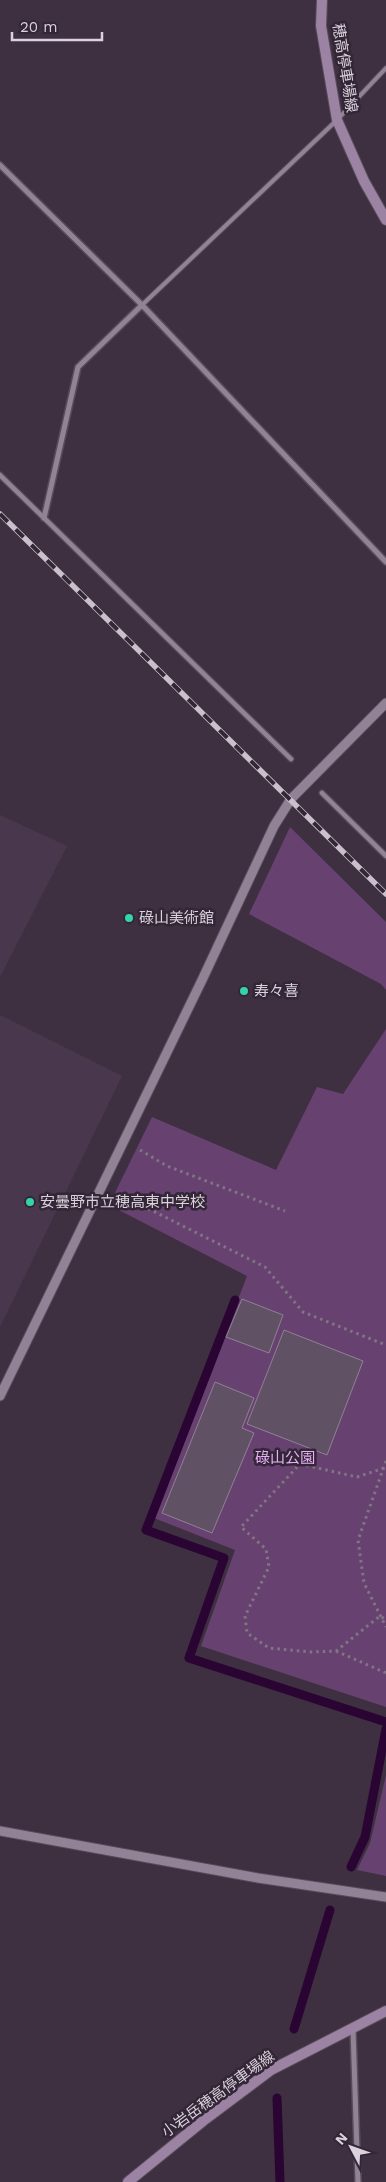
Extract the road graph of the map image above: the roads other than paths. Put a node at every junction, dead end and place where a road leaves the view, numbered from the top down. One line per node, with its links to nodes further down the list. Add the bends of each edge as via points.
1 (322, 0): 3 (main road, 穂高停車場線, via 321,26)
2 (386, 68): 3 (lane)
3 (337, 120): 5 (main road, 穂高停車場線, via 364,181); 6 (lane)
4 (0, 166): 6 (street)
5 (386, 220)
6 (142, 305): 8 (street, via 78,367); 9 (street)
7 (0, 475): 8 (street)
8 (44, 518): 11 (street)
9 (386, 562)
10 (386, 703): 14 (street, via 291,799 274,826)
11 (291, 759)
12 (322, 793): 13 (street)
13 (386, 856)
14 (0, 1396)
15 (0, 1831): 16 (street, via 248,1876)
16 (386, 1897)
17 (386, 2011): 18 (main road, 小岩岳穂高停車場線)
18 (353, 2028): 19 (main road, 小岩岳穂高停車場線, via 271,2070); 20 (street)
19 (128, 2182)
20 (358, 2182)

